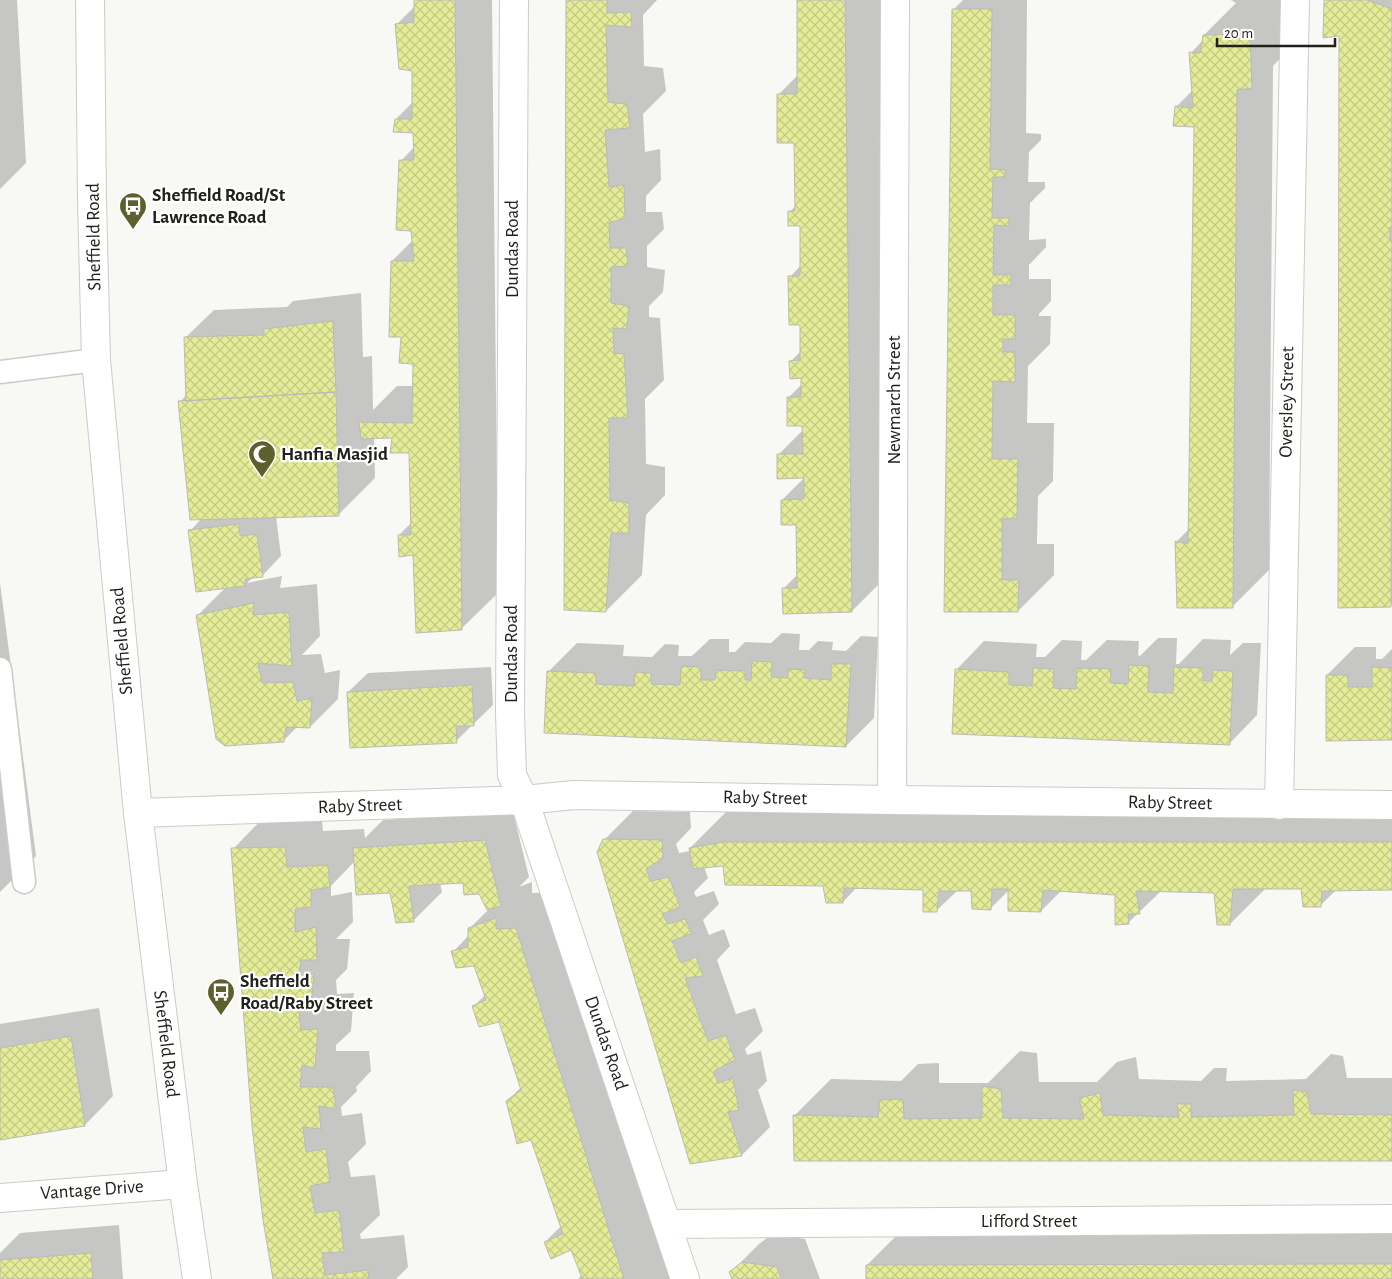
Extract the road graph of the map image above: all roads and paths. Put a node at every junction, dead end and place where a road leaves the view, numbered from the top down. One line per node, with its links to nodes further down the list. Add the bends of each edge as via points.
1 (90, 0): 5 (street, Sheffield Road)
2 (514, 0): 8 (street, Dundas Road, via 510,713 512,775)
3 (895, 0): 9 (street, Newmarch Street)
4 (1295, 0): 10 (street, Oversley Street)
5 (96, 360): 6 (lane); 12 (street, Sheffield Road)
6 (0, 372)
7 (0, 670): 13 (lane)
8 (524, 800): 9 (street, Raby Street, via 574,795); 12 (street, Raby Street); 17 (street, Dundas Road)
9 (892, 800): 10 (street, Raby Street)
10 (1279, 804): 11 (street, Raby Street)
11 (1392, 805)
12 (138, 813): 14 (street, Sheffield Road)
13 (24, 882)
14 (183, 1184): 15 (street, Vantage Drive); 18 (street, Sheffield Road)
15 (0, 1198)
16 (1392, 1219): 17 (street, Lifford Street)
17 (667, 1224): 19 (street, Dundas Road)
18 (197, 1279)
19 (685, 1279)

